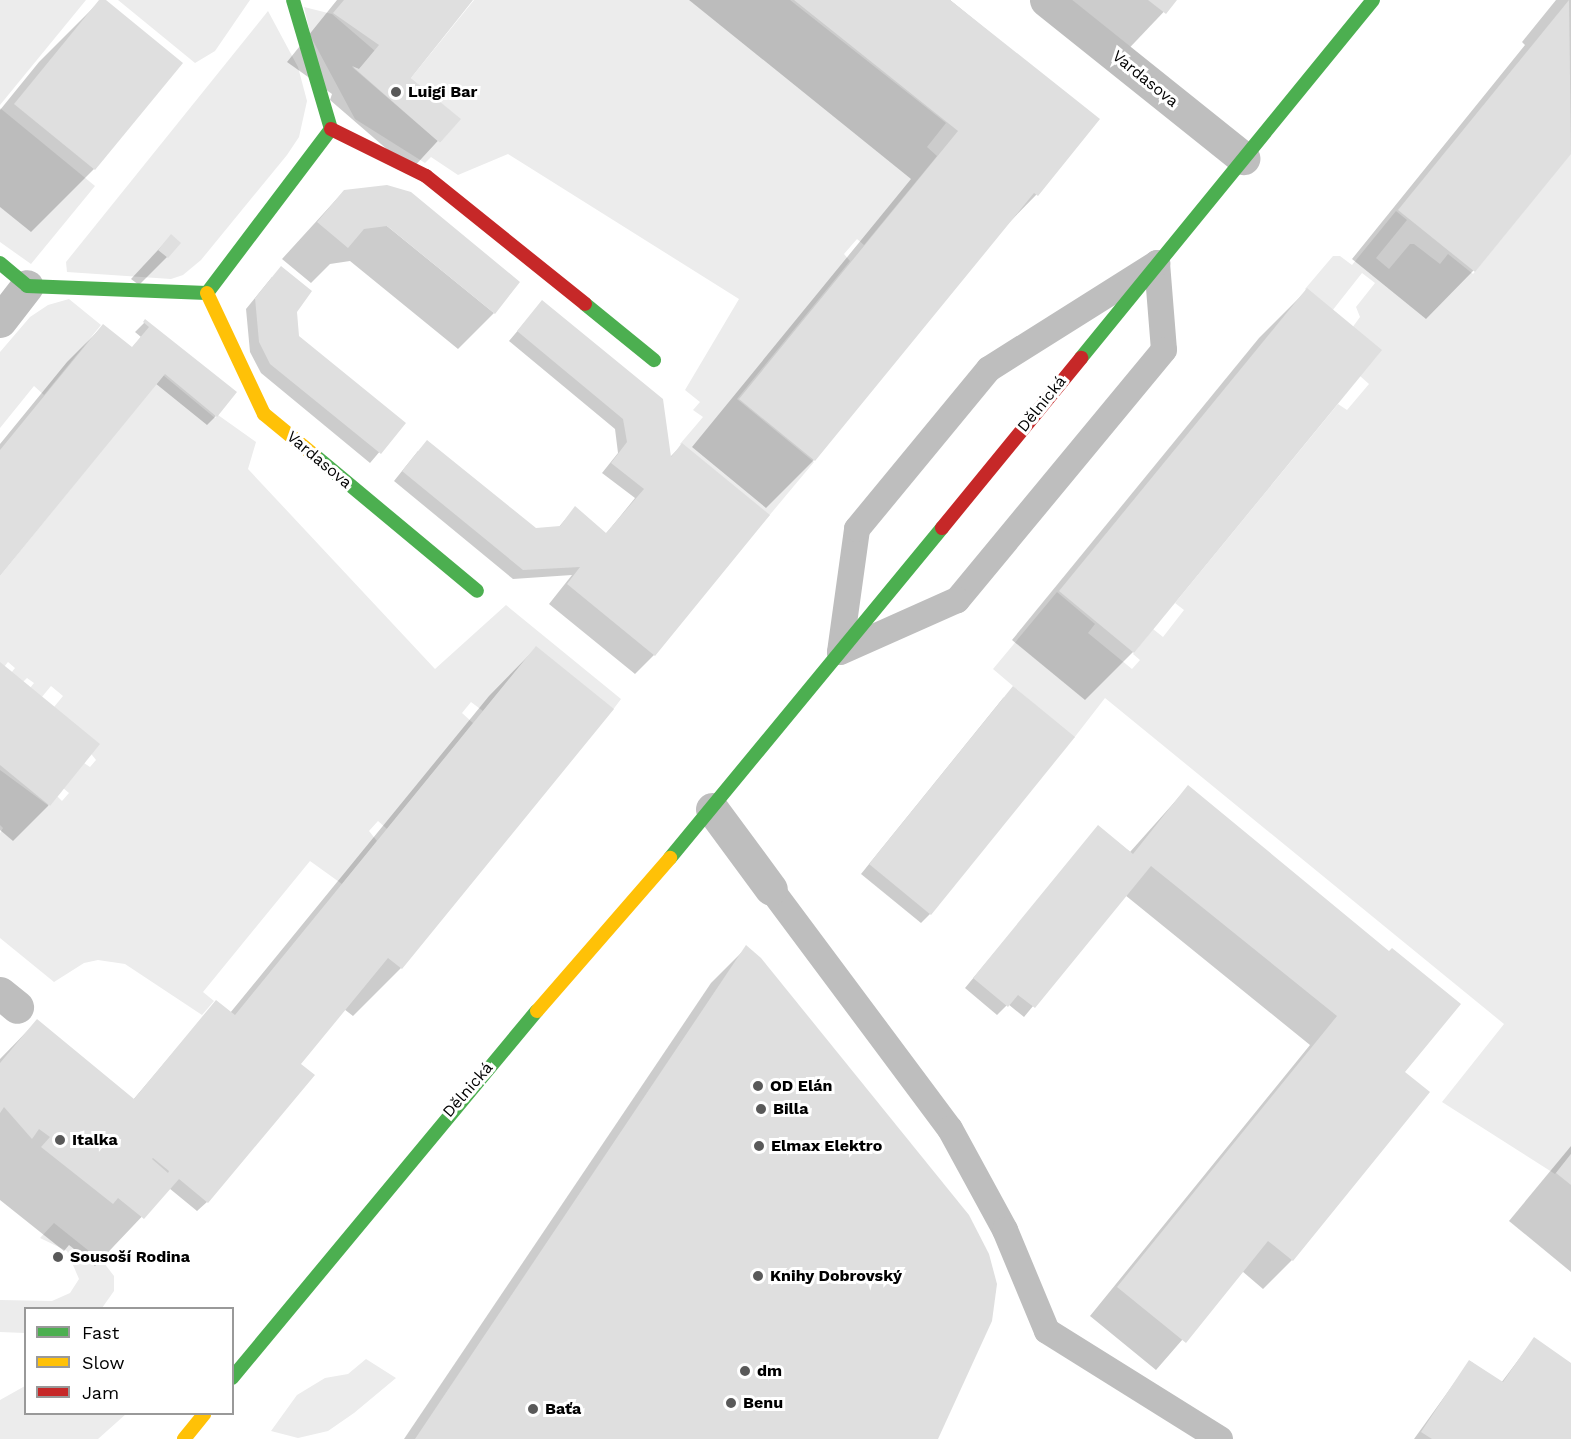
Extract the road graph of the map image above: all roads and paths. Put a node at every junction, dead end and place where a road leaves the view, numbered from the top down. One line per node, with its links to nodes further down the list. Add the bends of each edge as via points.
1 (293, 0): 4 (street)
2 (1046, 0): 5 (street, Vardasova)
3 (1373, 0): 5 (street, Dělnická)
4 (331, 129): 9 (street); 11 (street, via 426,176)
5 (1244, 158): 7 (street, Dělnická)
6 (0, 263): 8 (street)
7 (1157, 264): 13 (street, Dělnická); 13 (lane, via 989,369 857,529); 13 (lane, via 1164,350 957,600)
8 (27, 286): 9 (street); 10 (street)
9 (207, 293): 12 (street, Vardasova, via 264,414)
10 (0, 321)
11 (654, 360)
12 (477, 591)
13 (840, 652): 14 (street, Dělnická)
14 (712, 809): 15 (street); 16 (street, Dělnická, via 446,1116)
15 (771, 890): 19 (lane, via 950,1129 1005,1230 1047,1331)
16 (234, 1376)
17 (202, 1415): 18 (street)
18 (184, 1439)
19 (1220, 1439)

